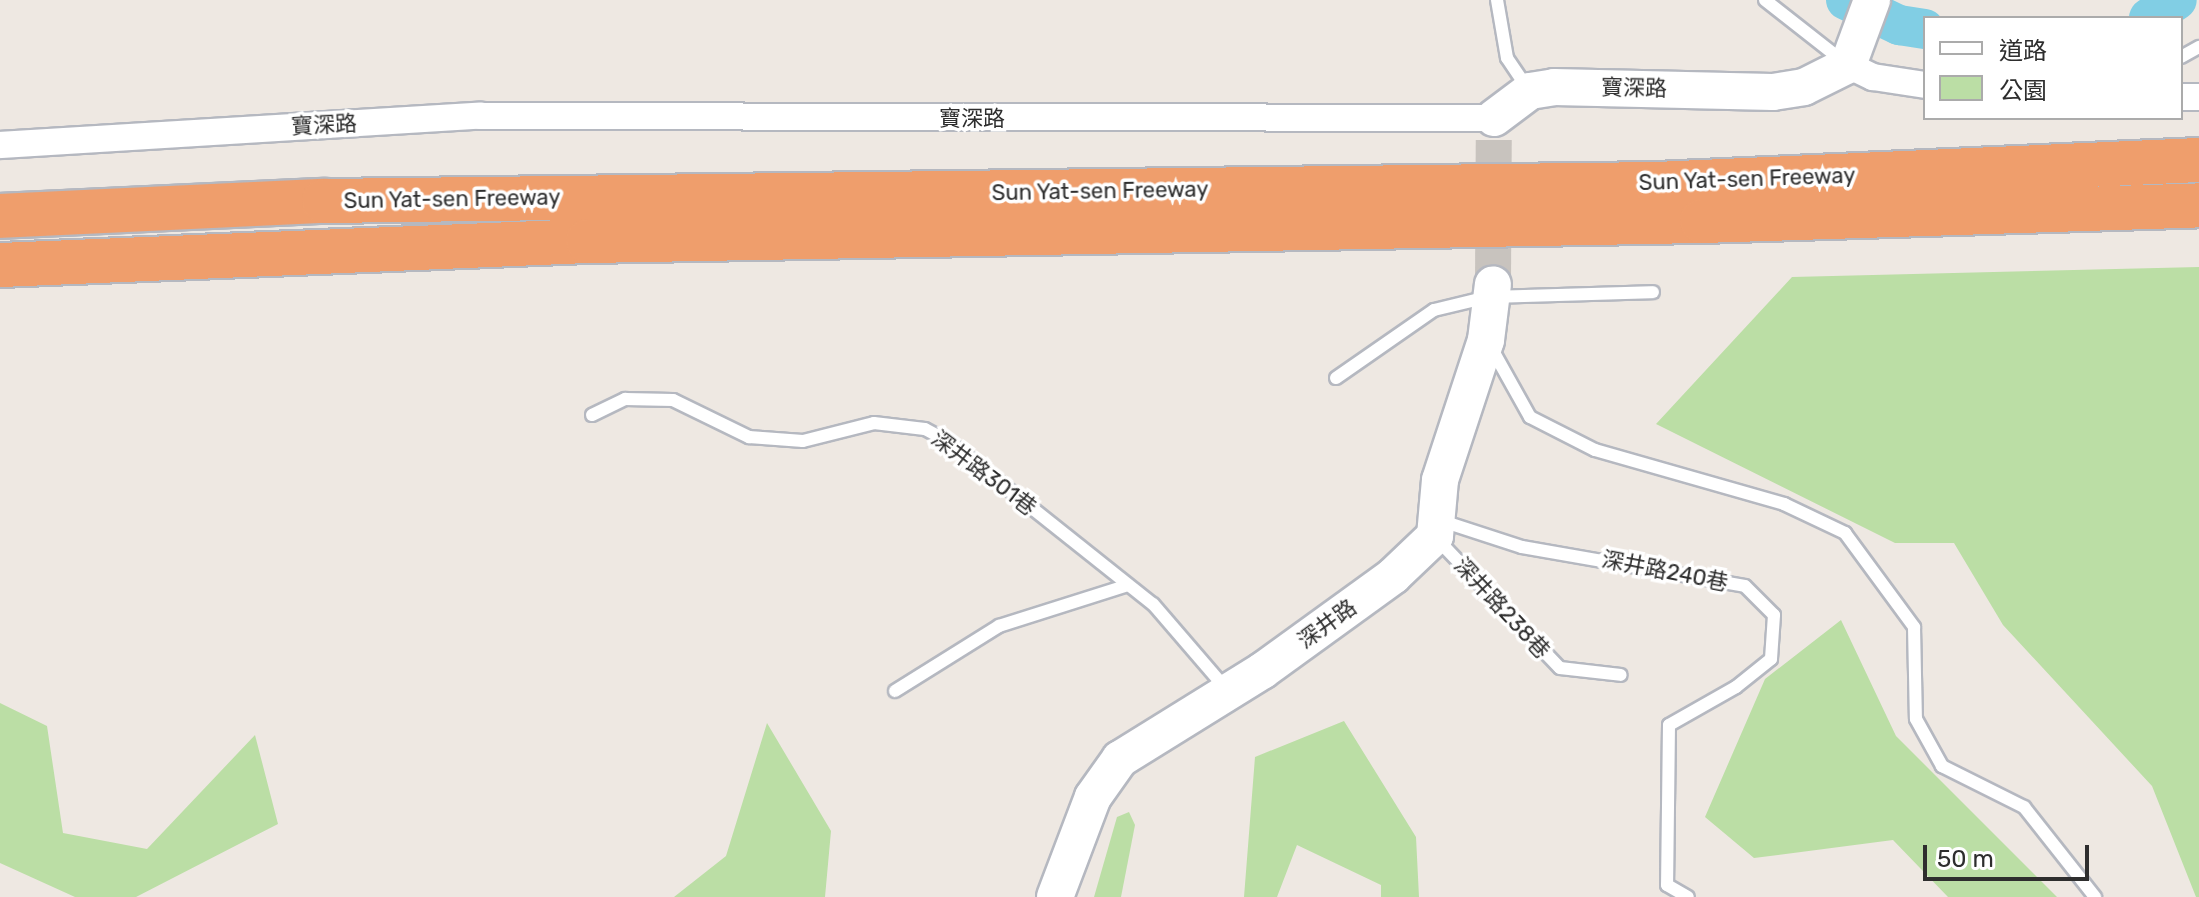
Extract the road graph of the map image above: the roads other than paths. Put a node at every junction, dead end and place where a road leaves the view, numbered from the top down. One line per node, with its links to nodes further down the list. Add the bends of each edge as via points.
1 (1497, 0): 6 (lane, via 1507,58)
2 (1765, 0): 4 (lane)
3 (1872, 0): 4 (street)
4 (1848, 65): 5 (street, via 1873,77); 6 (street, 寶深路, via 1787,91)
5 (1923, 85)
6 (1530, 91): 7 (street, 寶深路)
7 (1494, 118): 8 (street, 寶深路, via 480,116)
8 (0, 145)
9 (2199, 160): 11 (highway, Sun Yat-sen Freeway, via 1656,184 324,201)
10 (2199, 205): 12 (highway, Sun Yat-sen Freeway, via 1702,221 572,242)
11 (0, 216)
12 (0, 265)
13 (1490, 291): 14 (lane); 15 (street); 16 (lane, via 1434,310)
14 (1653, 292)
15 (1486, 340): 18 (street, via 1440,480); 25 (lane, via 1530,417 1595,450 1784,504 1845,533 1914,627 1916,719 1942,766 2024,807)
16 (1336, 378)
17 (592, 415): 19 (lane, 深井路301巷, via 625,399 673,400 749,437 803,441 874,423 925,429 949,442)
18 (1437, 528): 20 (lane, 深井路238巷, via 1560,668); 22 (street, 深井路, via 1393,576); 24 (lane, 深井路240巷, via 1745,586 1774,615 1771,659 1736,687 1669,725 1667,885)
19 (1128, 585): 21 (lane, via 999,626); 22 (lane, 深井路301巷, via 1153,604)
20 (1621, 675)
21 (895, 691)
22 (1228, 691): 23 (street, 深井路, via 1120,759 1093,797)
23 (1055, 897)
24 (1688, 897)
25 (2095, 897)

